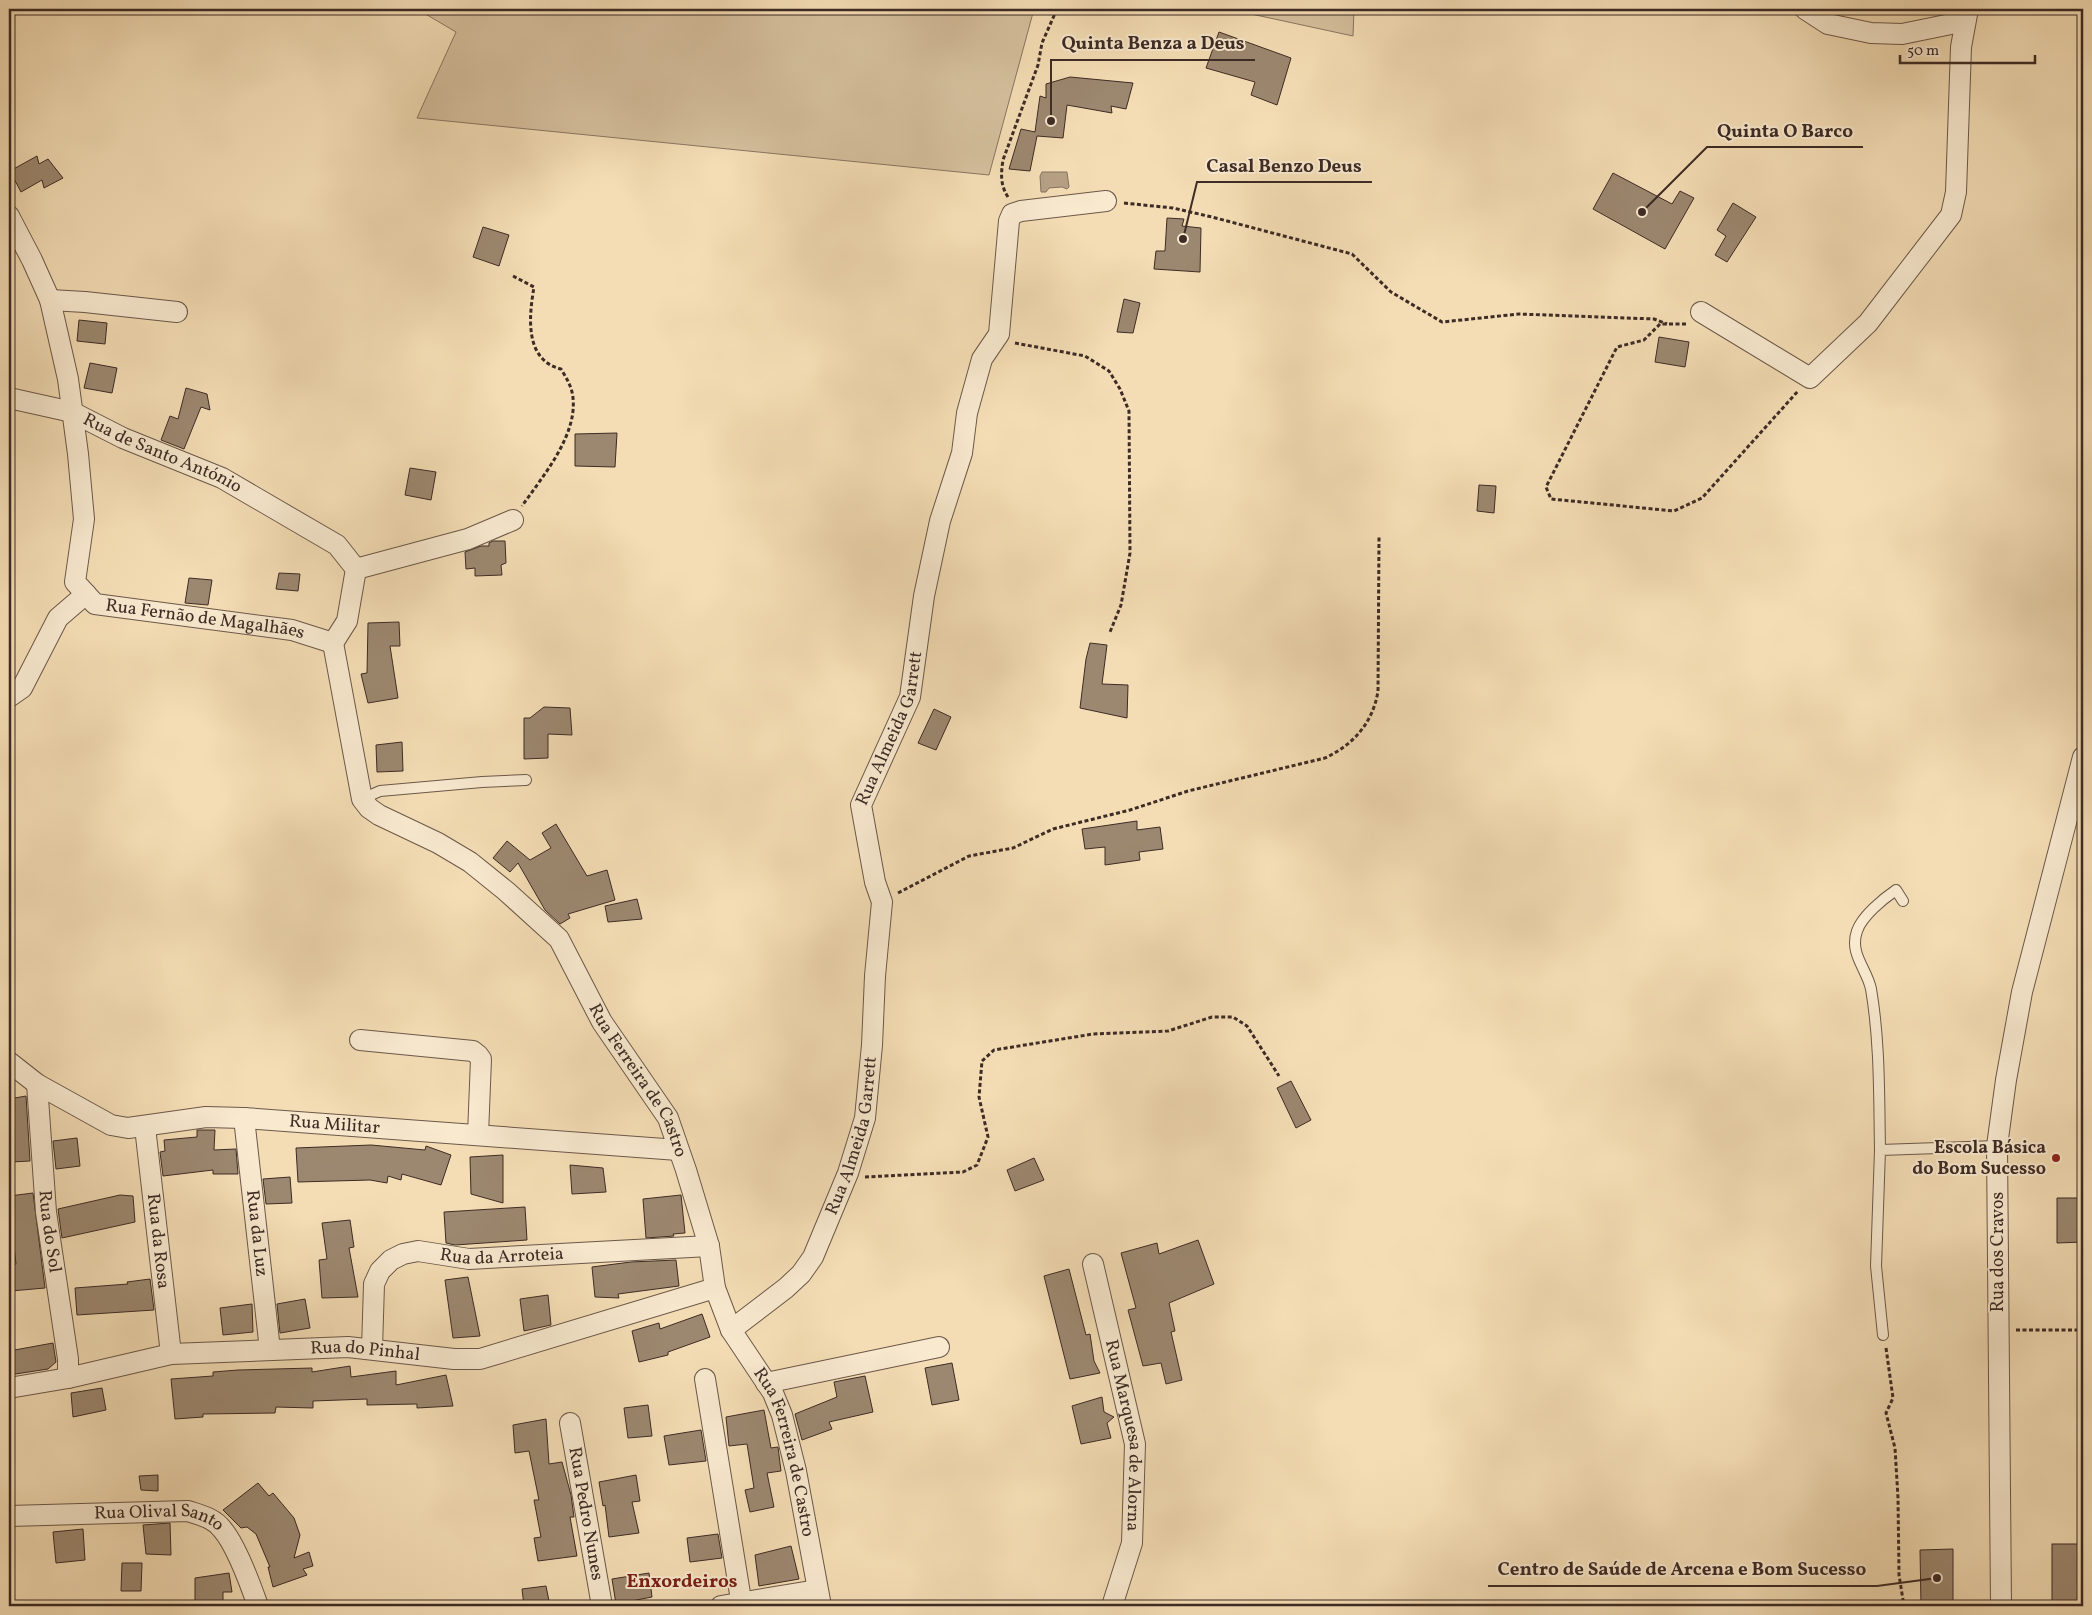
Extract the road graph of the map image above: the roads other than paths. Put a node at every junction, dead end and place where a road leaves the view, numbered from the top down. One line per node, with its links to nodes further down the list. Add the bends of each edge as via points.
1 (1805, 9): 2 (street, via 1828,24 1871,33 1902,34 1951,24)
2 (1968, 9): 7 (street, via 1961,47 1956,192 1951,215 1868,323 1810,378)
3 (1106, 201): 31 (street, Rua Almeida Garrett, via 1021,210 1012,214 1009,221 999,334 982,359 967,413 962,454 940,521 924,596 910,698 861,805 875,882 882,902 865,1118 848,1173 814,1257 786,1288)
4 (9, 216): 5 (street, Rua de Santo António)
5 (50, 300): 6 (street); 9 (street, Rua de Santo António)
6 (177, 312)
7 (1701, 312)
8 (9, 398): 9 (street)
9 (72, 412): 11 (street, Rua de Santo António, via 123,438 222,478 337,545); 12 (street, Rua Fernão de Magalhães, via 84,518 75,582)
10 (513, 520): 11 (street, via 468,539)
11 (356, 569): 13 (street, via 348,621)
12 (86, 594): 13 (street, Rua Fernão de Magalhães, via 95,604 292,630); 14 (street, via 58,618 22,688)
13 (333, 644): 17 (street)
14 (9, 697)
15 (2083, 757): 25 (street, Rua dos Cravos, via 2022,992)
16 (526, 780): 17 (lane, via 380,791)
17 (362, 799): 26 (street, Rua Ferreira de Castro, via 379,815 470,862 559,939 602,1022 668,1118)
18 (1902, 901): 27 (lane, via 1896,890 1877,904 1857,931 1855,954 1870,984 1876,1019)
19 (360, 1040): 24 (street, via 478,1054)
20 (9, 1062): 21 (street, Rua Militar)
21 (37, 1084): 23 (street, Rua Militar, via 111,1125); 37 (street, Rua do Sol, via 46,1212)
22 (244, 1118): 23 (street, Rua Militar, via 206,1117); 24 (street, Rua Militar); 34 (street, Rua da Luz)
23 (144, 1127): 36 (street, Rua da Rosa)
24 (478, 1135): 26 (street, Rua Militar)
25 (1997, 1146): 27 (lane); 49 (street, Rua dos Cravos)
26 (678, 1150): 28 (street, Rua Ferreira de Castro)
27 (1880, 1150): 32 (lane, via 1876,1266)
28 (709, 1246): 30 (street, Rua Ferreira de Castro); 35 (street, Rua da Arroteia, via 469,1259 418,1251 404,1254 391,1260 380,1271 374,1284)
29 (1093, 1264): 48 (street, Rua Marquesa de Alorna, via 1135,1444 1132,1543)
30 (716, 1288): 31 (street, Rua Ferreira de Castro); 35 (street, Rua do Pinhal, via 480,1359)
31 (731, 1330): 39 (street, Rua Ferreira de Castro)
32 (1883, 1335)
33 (939, 1347): 39 (street)
34 (270, 1350): 35 (street, Rua do Pinhal, via 348,1347); 36 (street, Rua do Pinhal)
35 (372, 1350)
36 (171, 1354): 37 (street, Rua do Pinhal)
37 (68, 1378): 40 (street, Rua do Pinhal)
38 (705, 1378): 44 (street)
39 (766, 1383): 43 (street, Rua Ferreira de Castro, via 779,1407 789,1441)
40 (9, 1388)
41 (570, 1423): 46 (street, Rua Pedro Nunes)
42 (9, 1516): 45 (street, Rua Olival Santo, via 188,1511 206,1517 222,1528)
43 (819, 1598): 44 (street)
44 (742, 1605): 47 (street)
45 (258, 1606)
46 (602, 1606)
47 (720, 1606)
48 (1112, 1606)
49 (2001, 1606)

